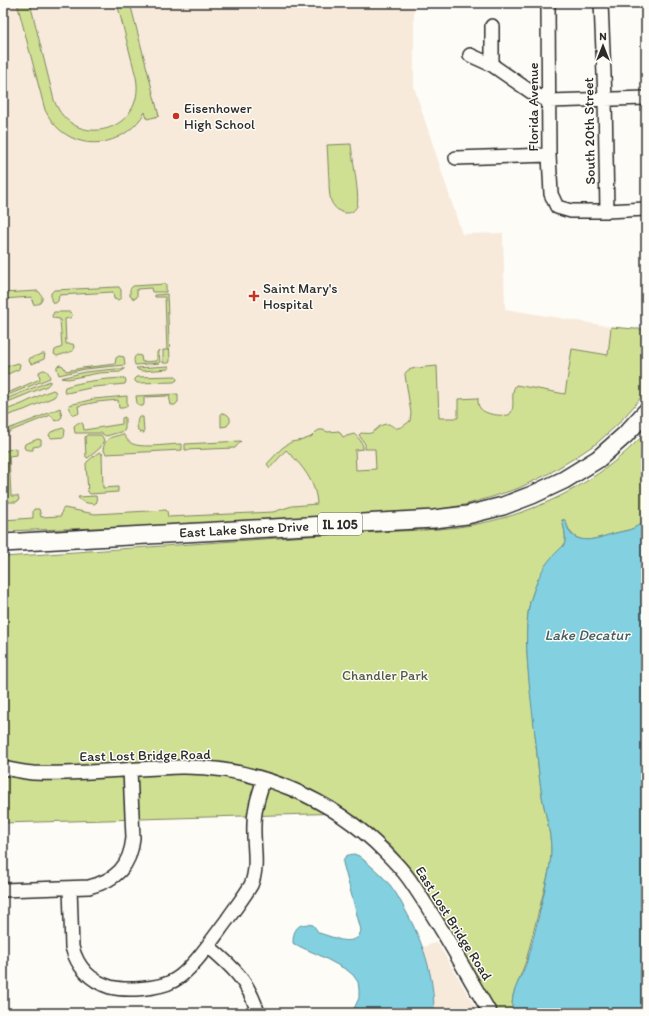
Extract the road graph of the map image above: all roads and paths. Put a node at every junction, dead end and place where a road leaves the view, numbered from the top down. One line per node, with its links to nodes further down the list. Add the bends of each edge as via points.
1 (601, 3): 7 (street, South 20th Street)
2 (548, 5): 8 (street, Florida Avenue)
3 (492, 26): 5 (street)
4 (470, 55): 5 (street)
5 (492, 65): 8 (street, via 534,94)
6 (646, 98): 7 (street)
7 (605, 99): 8 (street); 12 (street, South 20th Street)
8 (549, 100): 9 (street, Florida Avenue)
9 (549, 155): 10 (street); 12 (street, Florida Avenue, via 551,194 557,207 571,211)
10 (456, 158)
11 (646, 209): 12 (street)
12 (607, 211)
13 (646, 412): 14 (main road, East Lake Shore Drive / IL 105, via 598,459 564,480 503,506 467,515)
14 (3, 543)
15 (3, 768): 16 (street, East Lost Bridge Road, via 33,773)
16 (130, 770): 17 (street, East Lost Bridge Road, via 197,767 232,771); 18 (street, via 133,838 132,849 124,866 100,884)
17 (264, 779): 20 (street, via 255,816 254,880); 22 (street, East Lost Bridge Road, via 292,789 337,813 374,841 392,859 431,913)
18 (70, 888): 19 (street); 20 (street, via 74,955 84,971 98,982 126,989 165,985 183,973)
19 (3, 890)
20 (208, 946): 21 (street, via 241,978)
21 (258, 1013)
22 (490, 1013)

